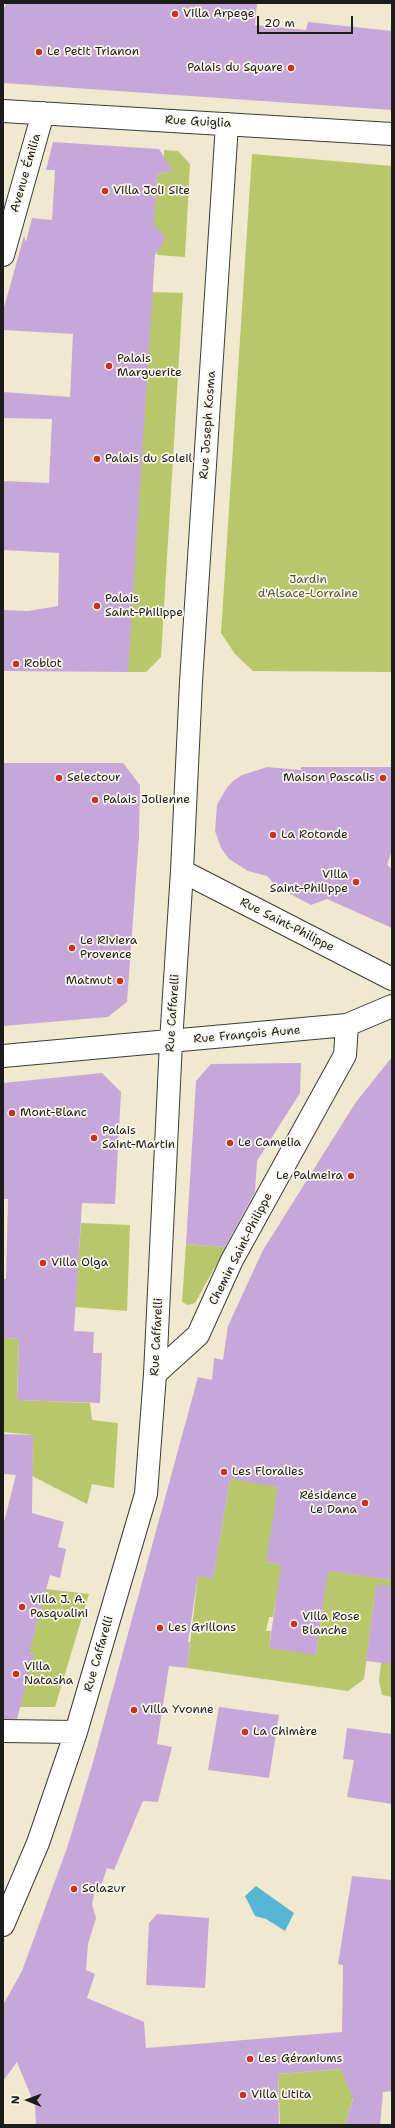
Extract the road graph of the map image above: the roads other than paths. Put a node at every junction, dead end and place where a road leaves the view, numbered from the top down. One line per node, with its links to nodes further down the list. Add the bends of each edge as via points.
1 (3, 110): 2 (street, Rue Guiglia)
2 (43, 113): 3 (street, Rue Guiglia); 5 (street, Avenue Émilia)
3 (227, 124): 4 (street, Rue Guiglia); 6 (street, Rue Joseph Kosma)
4 (392, 134)
5 (3, 255)
6 (190, 726): 7 (street, Rue Caffarelli)
7 (182, 871): 8 (street, Rue Saint-Philippe); 11 (street, Rue Caffarelli)
8 (392, 979)
9 (392, 1006): 10 (street, Rue François Aune)
10 (347, 1025): 11 (street, Rue François Aune); 13 (street, Chemin Saint-Philippe, via 345,1056 232,1260 198,1335)
11 (171, 1042): 12 (street, Rue François Aune); 13 (street, Rue Caffarelli)
12 (3, 1056)
13 (155, 1374): 15 (street, Rue Caffarelli, via 146,1494)
14 (3, 1731): 15 (street)
15 (76, 1732): 16 (street, Rue Caffarelli, via 38,1843)
16 (3, 1925)

